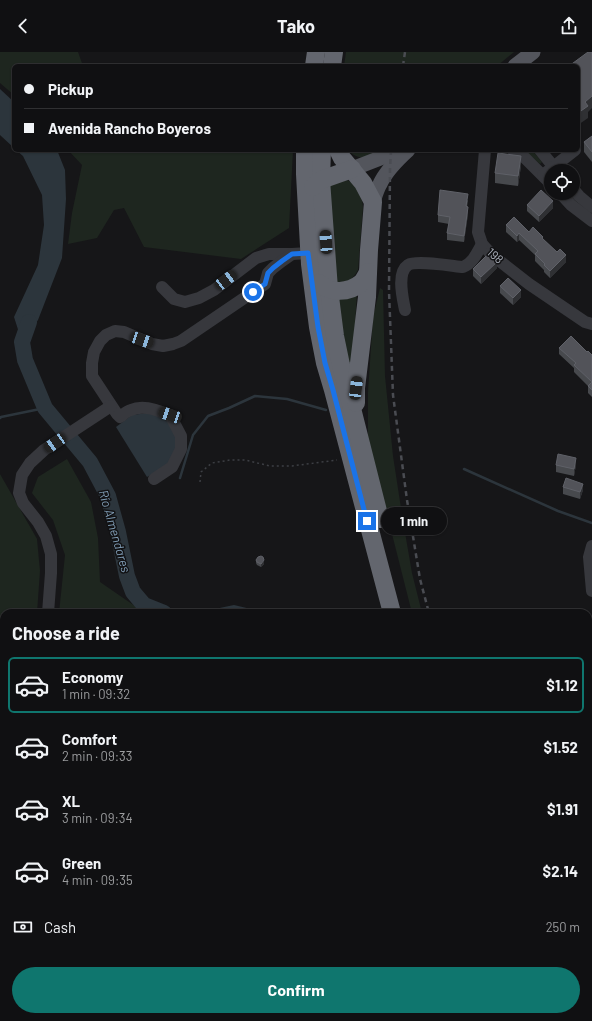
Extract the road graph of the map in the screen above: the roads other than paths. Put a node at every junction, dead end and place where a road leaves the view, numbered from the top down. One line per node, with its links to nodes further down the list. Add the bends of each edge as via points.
1 (316, 52): 4 (highway)
2 (334, 52): 5 (highway)
3 (534, 52): 6 (main road)
4 (314, 64)
5 (332, 64)
6 (518, 64)
7 (305, 152): 21 (highway)
8 (322, 152): 20 (highway)
9 (339, 152): 18 (highway)
10 (396, 152): 18 (main road)
11 (406, 152): 24 (main road, via 382,179)
12 (485, 152): 27 (street, 198, via 478,232)
13 (518, 152): 19 (street)
14 (542, 152): 16 (street)
15 (573, 152): 17 (street)
16 (551, 164)
17 (560, 164)
18 (352, 169): 20 (highway); 24 (highway, via 364,183)
19 (544, 177)
20 (321, 180): 21 (highway); 31 (highway)
21 (306, 197): 28 (highway)
22 (580, 197): 25 (street)
23 (566, 200): 26 (street)
24 (373, 202): 29 (highway)
25 (592, 207)
26 (592, 221)
27 (482, 244): 32 (street, via 468,265 408,265 402,273 401,290); 33 (street, 198, via 529,284)
28 (304, 257): 30 (street, via 269,254 256,258 214,290 185,302 174,299); 31 (highway, via 320,283); 35 (street, via 273,268 268,273 265,284 181,341 163,346 124,332 115,331 106,335 94,352 92,376); 41 (highway, via 325,363)
29 (368, 272): 31 (highway, via 360,283 350,289); 36 (highway, via 356,388)
30 (162, 288)
31 (329, 290): 36 (highway, via 335,336)
32 (405, 310)
33 (589, 323): 34 (street)
34 (592, 332)
35 (111, 406): 37 (street, via 120,417 142,408 170,415 181,436 181,449 172,467); 40 (street, via 44,450 22,475 19,493 46,536 51,554)
36 (359, 438): 42 (highway)
37 (154, 479)
38 (592, 546): 39 (street, via 589,557)
39 (592, 591)
40 (48, 609)
41 (391, 609)
42 (403, 609)

